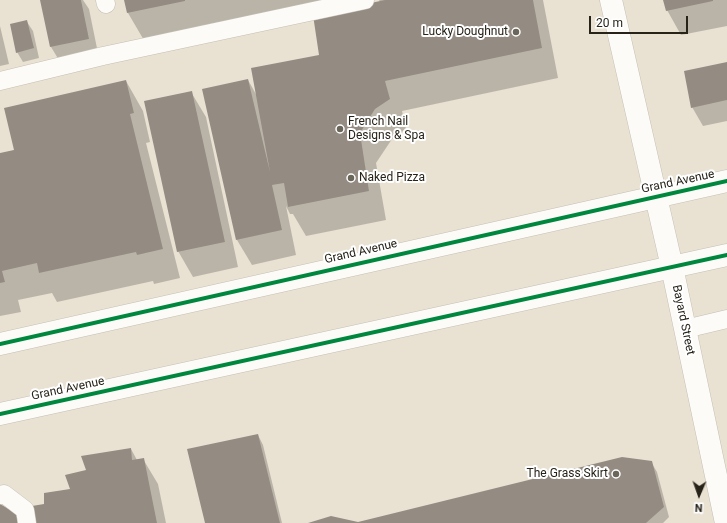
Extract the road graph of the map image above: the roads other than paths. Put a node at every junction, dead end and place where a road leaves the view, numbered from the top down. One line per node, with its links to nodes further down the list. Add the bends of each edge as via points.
1 (365, 0): 3 (lane)
2 (611, 0): 5 (main road, Bayard Street)
3 (0, 80)
4 (727, 181): 5 (main road, Grand Avenue)
5 (656, 196): 7 (main road, Bayard Street); 10 (main road, Grand Avenue)
6 (727, 255): 7 (main road, Grand Avenue)
7 (672, 267): 9 (main road, Bayard Street); 11 (main road, Grand Avenue)
8 (727, 319): 9 (lane)
9 (685, 328): 14 (main road, Bayard Street)
10 (0, 344)
11 (0, 414)
12 (0, 495): 13 (lane, via 4,494 25,510)
13 (27, 523)
14 (726, 523)

